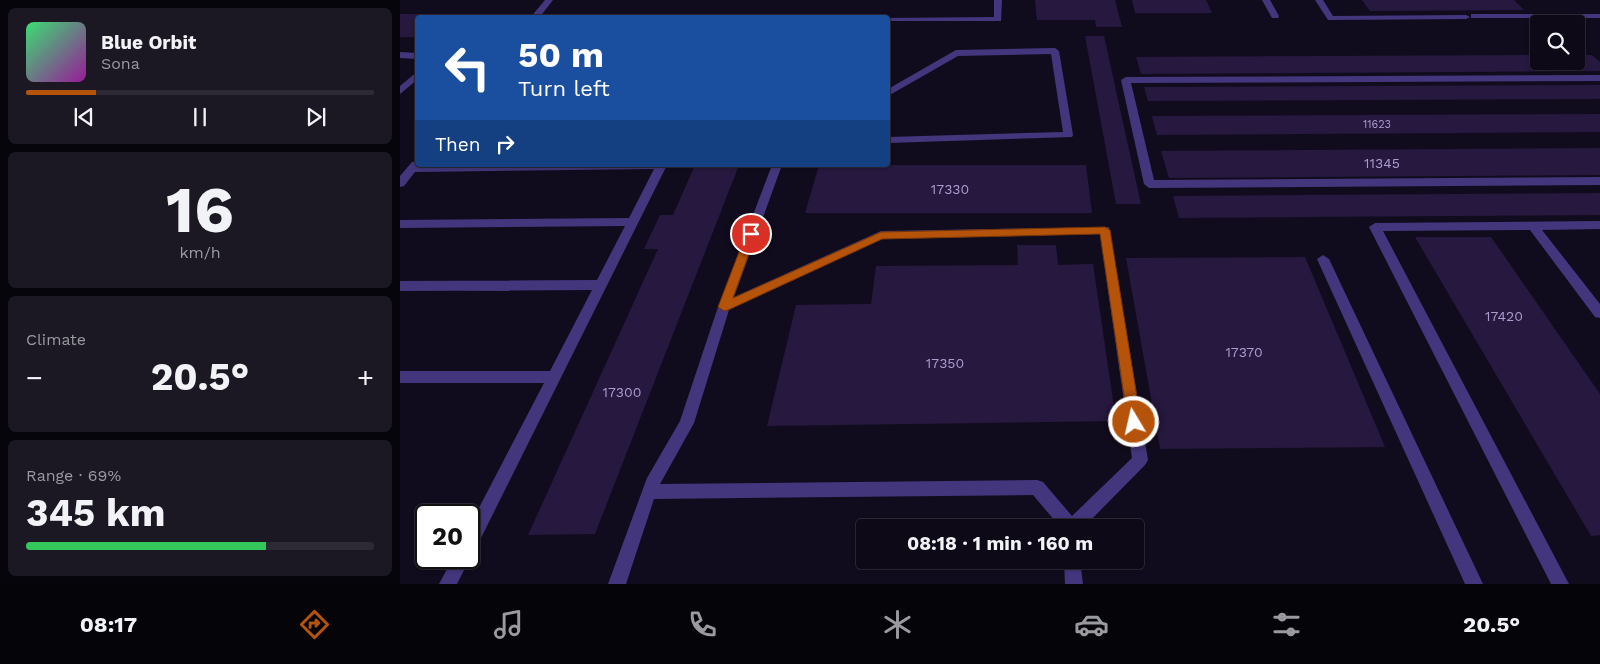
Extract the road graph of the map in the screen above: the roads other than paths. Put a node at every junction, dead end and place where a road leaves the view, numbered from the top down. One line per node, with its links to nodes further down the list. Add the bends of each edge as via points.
1 (549, 0): 5 (lane)
2 (998, 0): 8 (lane, via 998,19)
3 (1266, 0): 6 (lane)
4 (1319, 0): 7 (lane, via 1332,18)
5 (536, 15)
6 (1275, 16)
7 (1600, 16)
8 (890, 19)
9 (400, 55): 10 (lane)
10 (415, 56)
11 (415, 77): 13 (lane)
12 (1600, 78): 19 (lane, via 1126,80 1149,184)
13 (400, 91)
14 (890, 92): 15 (lane, via 956,53 1055,51 1068,135)
15 (890, 140)
16 (415, 166): 20 (lane)
17 (661, 167): 21 (lane)
18 (776, 167): 28 (lane)
19 (1600, 181)
20 (400, 183)
21 (633, 222): 22 (lane); 26 (lane)
22 (400, 224)
23 (1600, 225): 24 (lane)
24 (1533, 226): 29 (lane); 42 (lane, via 1375,227)
25 (1323, 259): 41 (lane)
26 (601, 285): 27 (lane); 31 (lane)
27 (400, 286)
28 (724, 307): 32 (lane, via 687,423); 34 (lane, via 881,235 1105,230 1140,460)
29 (1600, 314)
30 (400, 378): 31 (lane)
31 (554, 378): 35 (lane)
32 (649, 492): 33 (lane, via 1037,487); 39 (lane)
33 (1063, 519)
34 (1078, 519)
35 (480, 523)
36 (456, 569): 38 (lane)
37 (1073, 569): 40 (lane)
38 (448, 584)
39 (617, 584)
40 (1074, 584)
41 (1474, 584)
42 (1560, 584)

